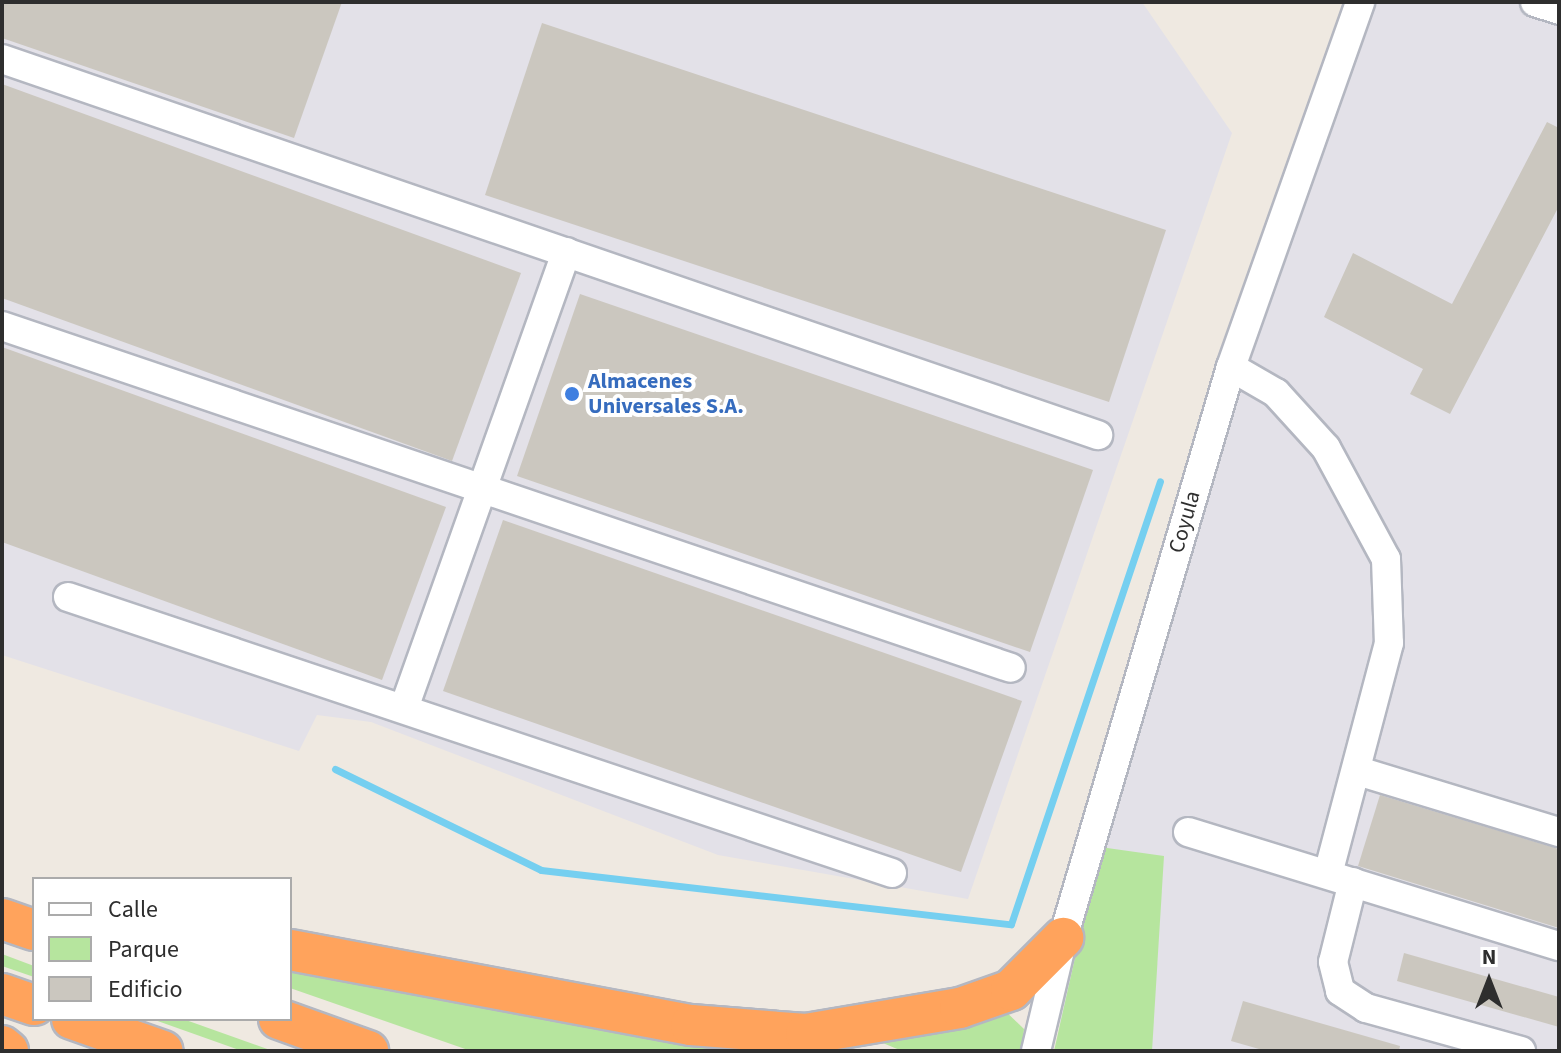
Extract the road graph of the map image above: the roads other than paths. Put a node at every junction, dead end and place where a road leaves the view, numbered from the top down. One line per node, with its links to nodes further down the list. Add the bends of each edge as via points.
1 (1360, 2): 7 (street, Coyula)
2 (1535, 2): 3 (street)
3 (1559, 10)
4 (2, 59): 5 (street)
5 (566, 252): 8 (street); 9 (street)
6 (2, 326): 9 (street)
7 (1231, 367): 13 (street, via 1276,393 1326,448 1386,559 1389,643); 22 (street, Coyula)
8 (1098, 435)
9 (481, 491): 11 (street); 12 (street)
10 (68, 597): 12 (street)
11 (1011, 668)
12 (404, 708): 16 (street)
13 (1358, 771): 15 (street); 17 (street)
14 (1188, 832): 17 (street)
15 (1559, 832)
16 (892, 873)
17 (1341, 878): 23 (street); 30 (street, via 1333,962 1340,991 1366,1008)
18 (2, 898): 19 (highway)
19 (32, 904)
20 (2, 919): 21 (highway)
21 (32, 929)
22 (1063, 938): 29 (highway, via 1011,990 960,1008); 36 (street, Coyula)
23 (1559, 946)
24 (292, 950): 29 (highway, via 691,1025)
25 (2, 994): 26 (highway)
26 (32, 1004)
27 (78, 1021): 33 (highway)
28 (285, 1021): 34 (highway)
29 (806, 1034): 35 (highway)
30 (1473, 1045): 37 (street)
31 (2, 1046): 32 (highway)
32 (8, 1051)
33 (163, 1051)
34 (368, 1051)
35 (868, 1051)
36 (1036, 1051)
37 (1521, 1051)

